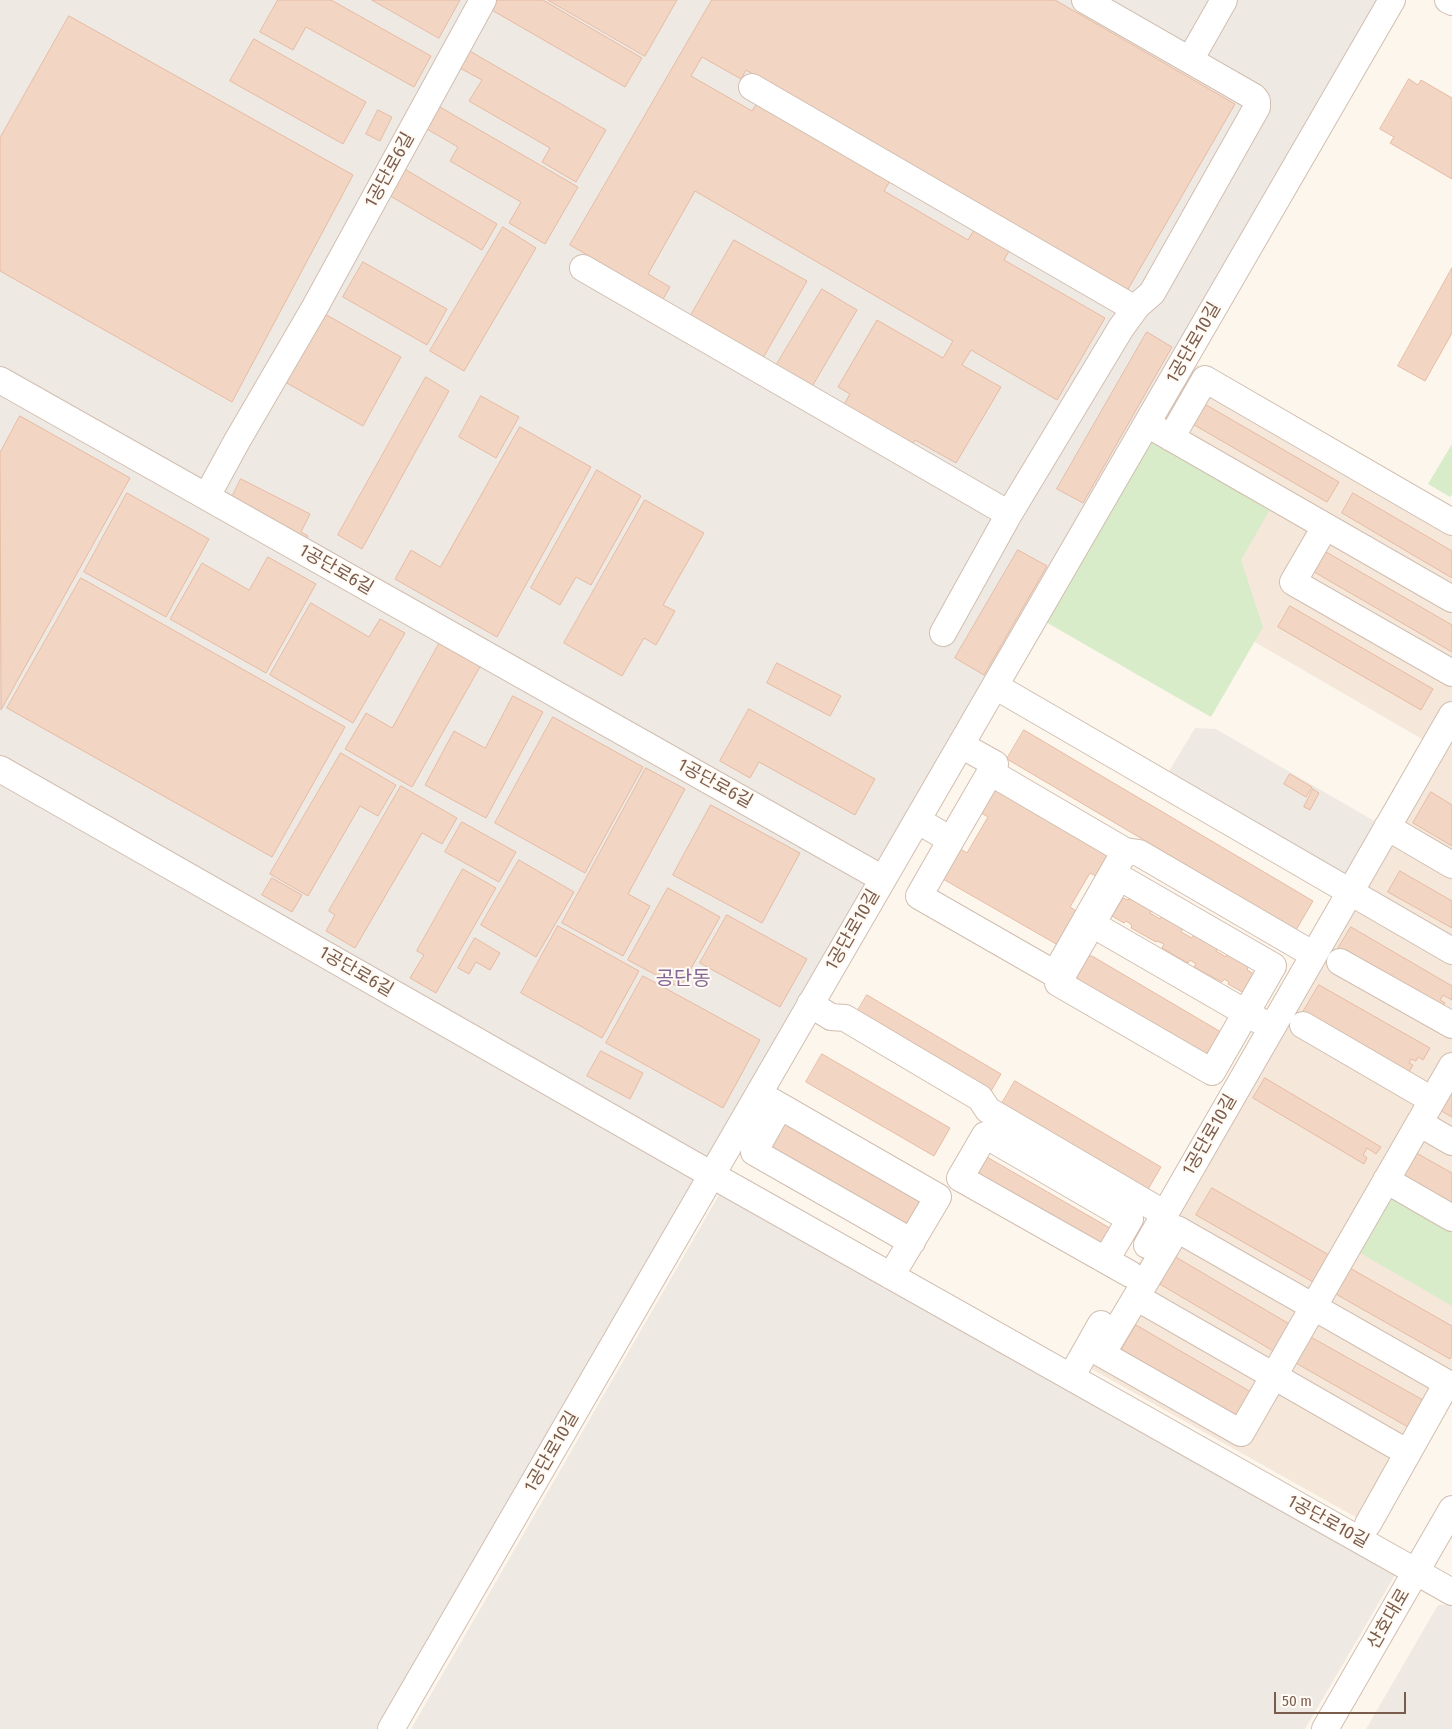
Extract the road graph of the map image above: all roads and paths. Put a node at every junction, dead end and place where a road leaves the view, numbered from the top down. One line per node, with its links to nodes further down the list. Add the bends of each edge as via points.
1 (483, 0): 12 (street, 1공단로6길)
2 (1086, 0): 7 (street)
3 (1224, 0): 7 (street)
4 (1392, 0): 19 (street, 1공단로10길)
5 (1448, 0): 6 (street)
6 (1452, 2)
7 (1190, 60): 10 (street, via 1254,97 1257,107 1152,293)
8 (752, 87): 10 (street)
9 (583, 268): 13 (street)
10 (1135, 309): 13 (street)
11 (0, 380): 12 (street, 1공단로6길)
12 (207, 496): 29 (street, 1공단로6길)
13 (1010, 514): 17 (street)
14 (1452, 522): 15 (street, via 1205,379 1163,433)
15 (1325, 527): 16 (street); 18 (street, via 1293,582)
16 (1452, 599)
17 (943, 633)
18 (1452, 673)
19 (995, 686): 21 (street, 1공단로10길); 30 (street)
20 (1452, 715): 25 (street, 1공단로10길)
21 (961, 745): 23 (street, via 994,764); 24 (street, 1공단로10길)
22 (0, 769): 45 (street, 1공단로6길)
23 (990, 772): 26 (street); 27 (street)
24 (917, 820): 26 (street); 29 (street, 1공단로10길)
25 (1387, 828): 28 (street); 30 (street, 1공단로10길)
26 (951, 840): 27 (street, via 919,896 1055,974)
27 (1124, 851): 33 (street, via 1139,853)
28 (1452, 865)
29 (884, 878): 35 (street, 1공단로10길)
30 (1350, 893): 32 (street); 33 (street, 1공단로10길)
31 (1092, 924): 36 (street); 36 (street, via 1119,877 1273,966); 36 (street, via 1058,983 1075,993 1212,1072)
32 (1452, 951)
33 (1314, 955): 39 (street, 1공단로10길)
34 (1340, 962): 38 (street)
35 (810, 1004): 41 (street, 1공단로10길); 47 (street, via 832,1017 846,1018 980,1098 988,1110)
36 (1246, 1013): 39 (street)
37 (1303, 1025): 42 (street)
38 (1452, 1025)
39 (1272, 1028): 47 (street, 1공단로10길)
40 (1452, 1066): 42 (street)
41 (770, 1100): 45 (street, 1공단로10길); 49 (street, via 754,1152); 49 (street, via 938,1196)
42 (1432, 1100): 43 (street)
43 (1419, 1123): 44 (street); 46 (street)
44 (1452, 1142)
45 (712, 1174): 51 (street, 1공단로10길); 62 (street, 1공단로10길)
46 (1386, 1180): 48 (street); 53 (street)
47 (1165, 1214): 52 (street, 1공단로10길)
48 (1452, 1218)
49 (912, 1242): 51 (street)
50 (1106, 1260): 50 (street, via 1130,1219 985,1135 960,1178); 52 (street)
51 (891, 1276): 54 (street, 1공단로10길)
52 (1133, 1285): 53 (street, via 1177,1228); 54 (street, 1공단로10길); 55 (street); 55 (street, via 1102,1354 1241,1434)
53 (1313, 1307): 55 (street); 56 (street, via 1448,1383)
54 (1071, 1377): 60 (street, 1공단로10길)
55 (1274, 1377): 56 (street)
56 (1408, 1453): 58 (street)
57 (1452, 1509): 60 (street, 산호대로)
58 (1368, 1524)
59 (1452, 1535): 60 (street, 산호대로)
60 (1422, 1575): 61 (street, 1공단로10길); 63 (street, 산호대로); 64 (street, 산호대로)
61 (1452, 1592)
62 (391, 1729)
63 (1325, 1729)
64 (1341, 1729)

